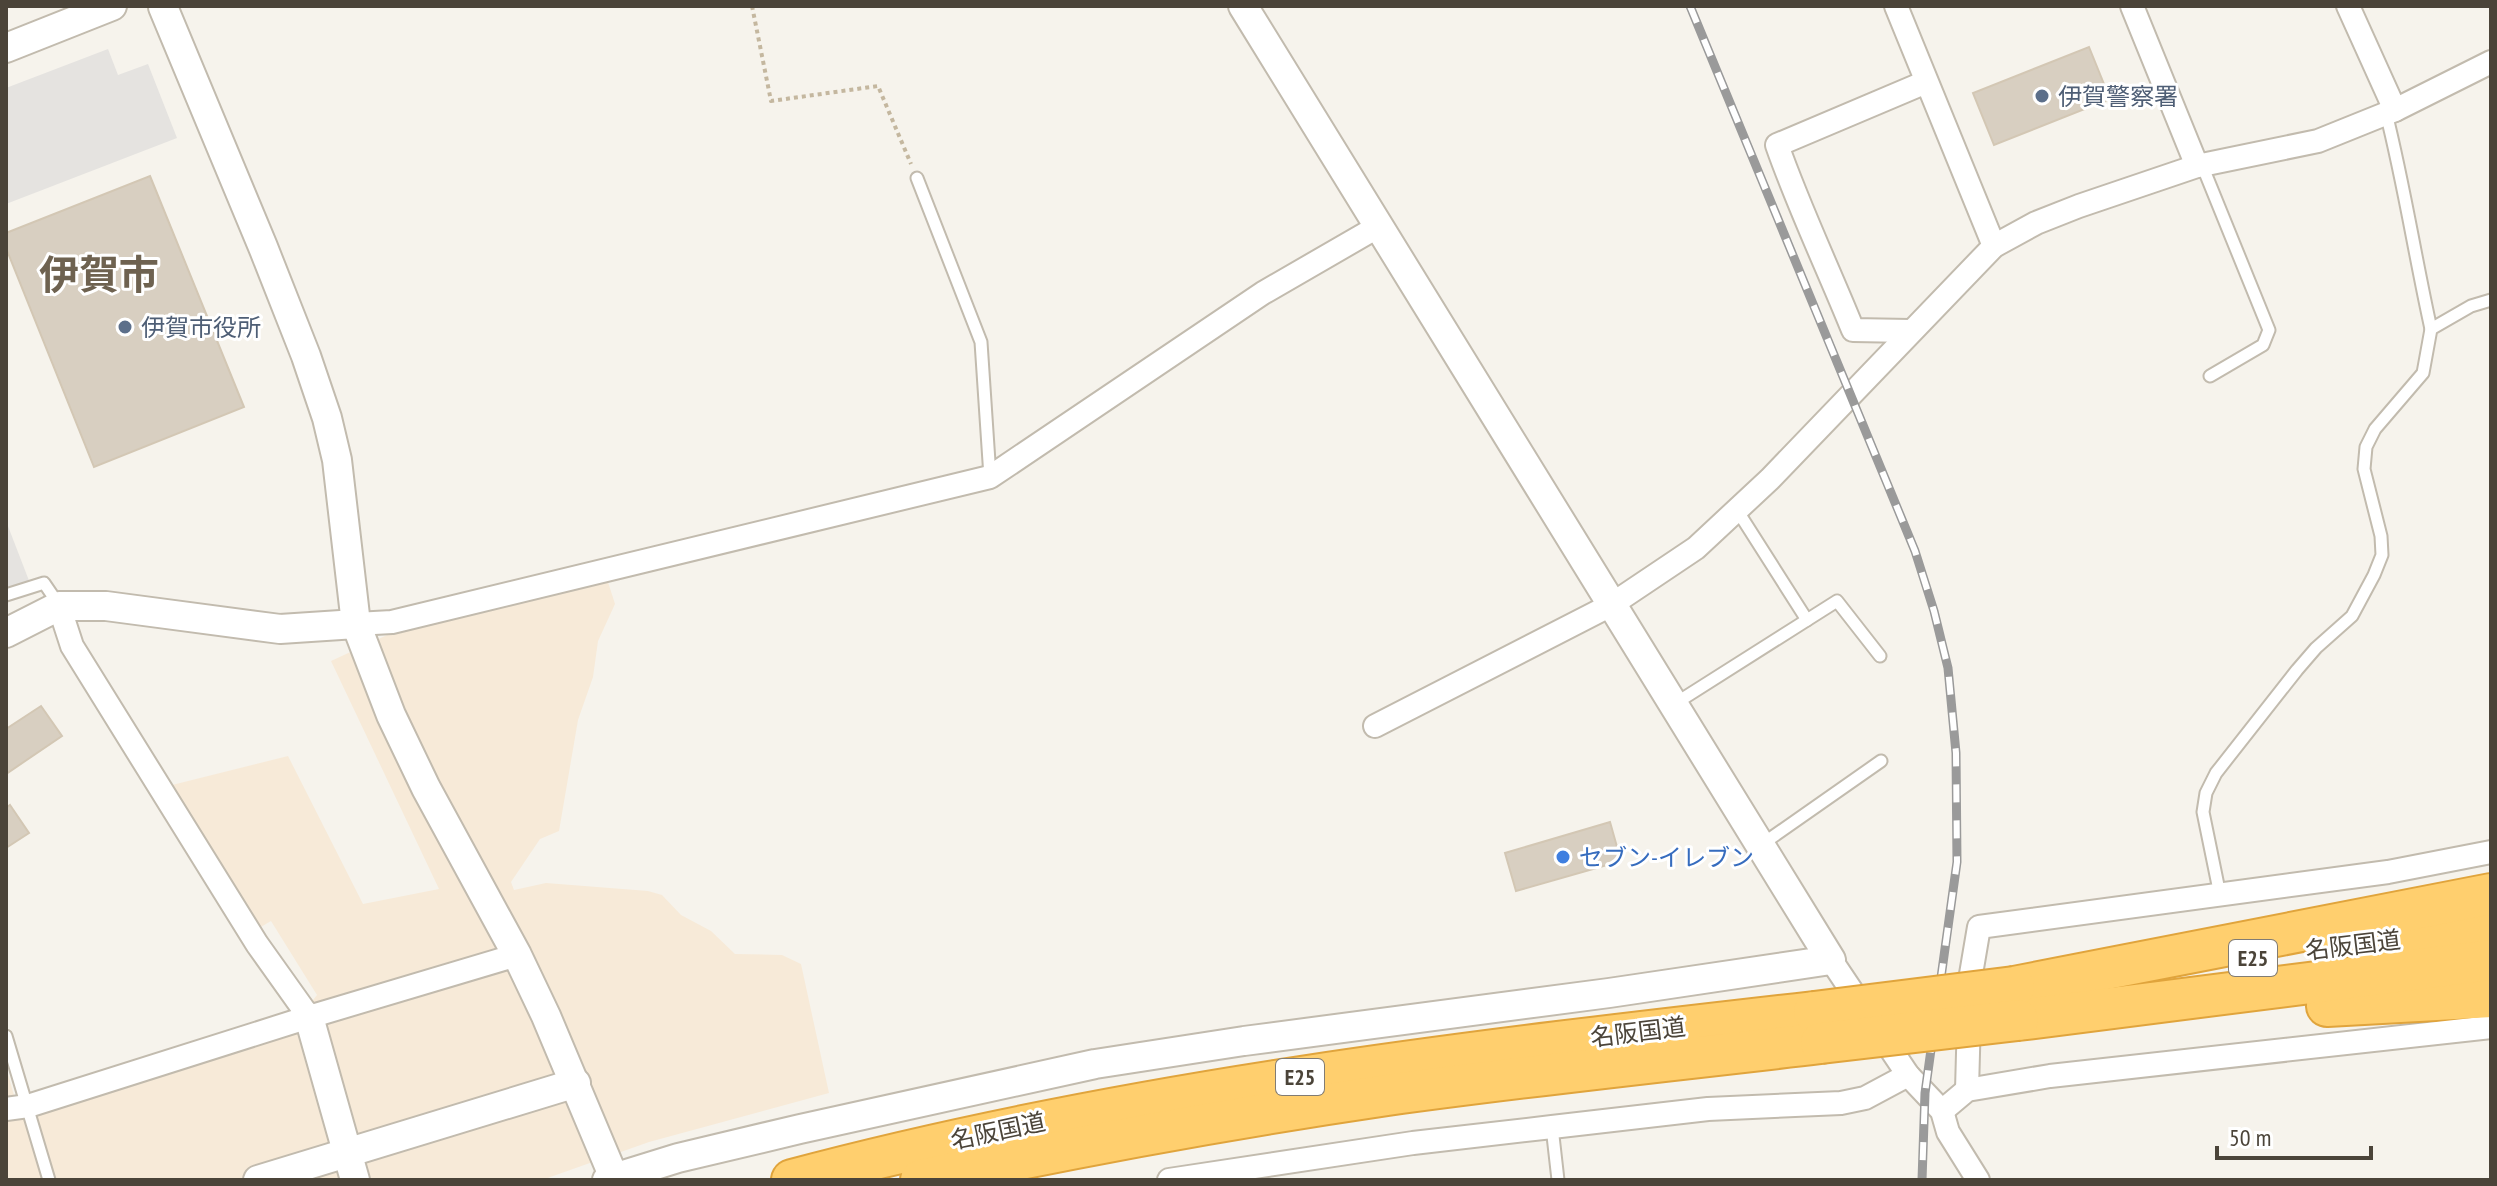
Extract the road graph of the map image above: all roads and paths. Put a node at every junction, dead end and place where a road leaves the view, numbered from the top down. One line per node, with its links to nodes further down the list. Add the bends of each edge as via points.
1 (112, 6): 8 (street)
2 (158, 6): 26 (street, via 263,247 327,418 337,460)
3 (752, 6): 13 (path, via 771,101 878,86)
4 (1243, 6): 14 (street)
5 (1896, 6): 10 (street)
6 (2132, 6): 12 (street)
7 (2348, 6): 11 (street)
8 (6, 48)
9 (2491, 62): 11 (street)
10 (1926, 82): 15 (street); 18 (street, via 1777,145 1853,330)
11 (2390, 112): 12 (street, via 2318,141); 17 (lane)
12 (2200, 166): 15 (street, via 2079,206); 19 (lane, via 2269,330 2263,345)
13 (917, 178): 20 (lane, via 981,342)
14 (1379, 226): 20 (street, via 1263,293); 23 (street)
15 (1994, 246): 18 (street)
16 (2491, 300): 17 (lane)
17 (2431, 329): 35 (lane, via 2423,373 2366,447 2364,469 2382,546 2374,575 2352,616 2297,670 2206,793 2203,812)
18 (1910, 331): 21 (street)
19 (2210, 376)
20 (990, 477): 26 (street, via 392,622)
21 (1737, 510): 23 (street, via 1696,548); 25 (lane)
22 (6, 594): 24 (lane, via 44,583)
23 (1611, 605): 29 (street); 30 (street)
24 (59, 606): 26 (street, via 106,606 280,629); 27 (street); 42 (street, via 72,646 257,944)
25 (1807, 620): 28 (lane, via 1837,601); 29 (lane)
26 (356, 624): 37 (street, via 426,788)
27 (6, 633)
28 (1880, 656)
29 (1674, 704): 32 (street)
30 (1375, 726)
31 (1881, 761): 32 (lane)
32 (1761, 845): 38 (street)
33 (2491, 852): 35 (street)
34 (2491, 894): 41 (highway)
35 (2220, 895): 48 (street, via 1979,927 1970,980)
36 (2491, 927): 41 (highway, 名阪国道 / E25)
37 (517, 955): 42 (street); 47 (street)
38 (1831, 960): 46 (street); 53 (street, via 1095,1064 678,1158)
39 (2491, 960): 41 (highway, 名阪国道 / E25, via 2306,986)
40 (2491, 997): 41 (highway, via 2071,1020)
41 (2016, 1003): 43 (highway, 名阪国道 / E25, bridge)
42 (309, 1017): 49 (street); 52 (street)
43 (1817, 1027): 56 (highway, 名阪国道 / E25, via 1461,1055 1155,1100 1018,1126); 57 (highway, 名阪国道 / E25, via 1142,1134)
44 (2491, 1027): 48 (street)
45 (6, 1036): 49 (lane)
46 (1908, 1075): 50 (street); 51 (street, via 1865,1098 1841,1103 1708,1109)
47 (576, 1083): 52 (street); 53 (street)
48 (1967, 1090): 50 (street)
49 (17, 1108): 54 (lane)
50 (1942, 1111): 60 (street, via 1948,1132)
51 (1552, 1127): 58 (street); 59 (lane)
52 (351, 1167): 55 (street)
53 (612, 1179)
54 (49, 1180)
55 (258, 1180)
56 (792, 1180)
57 (921, 1180)
58 (1169, 1180)
59 (1558, 1180)
60 (1978, 1180)

